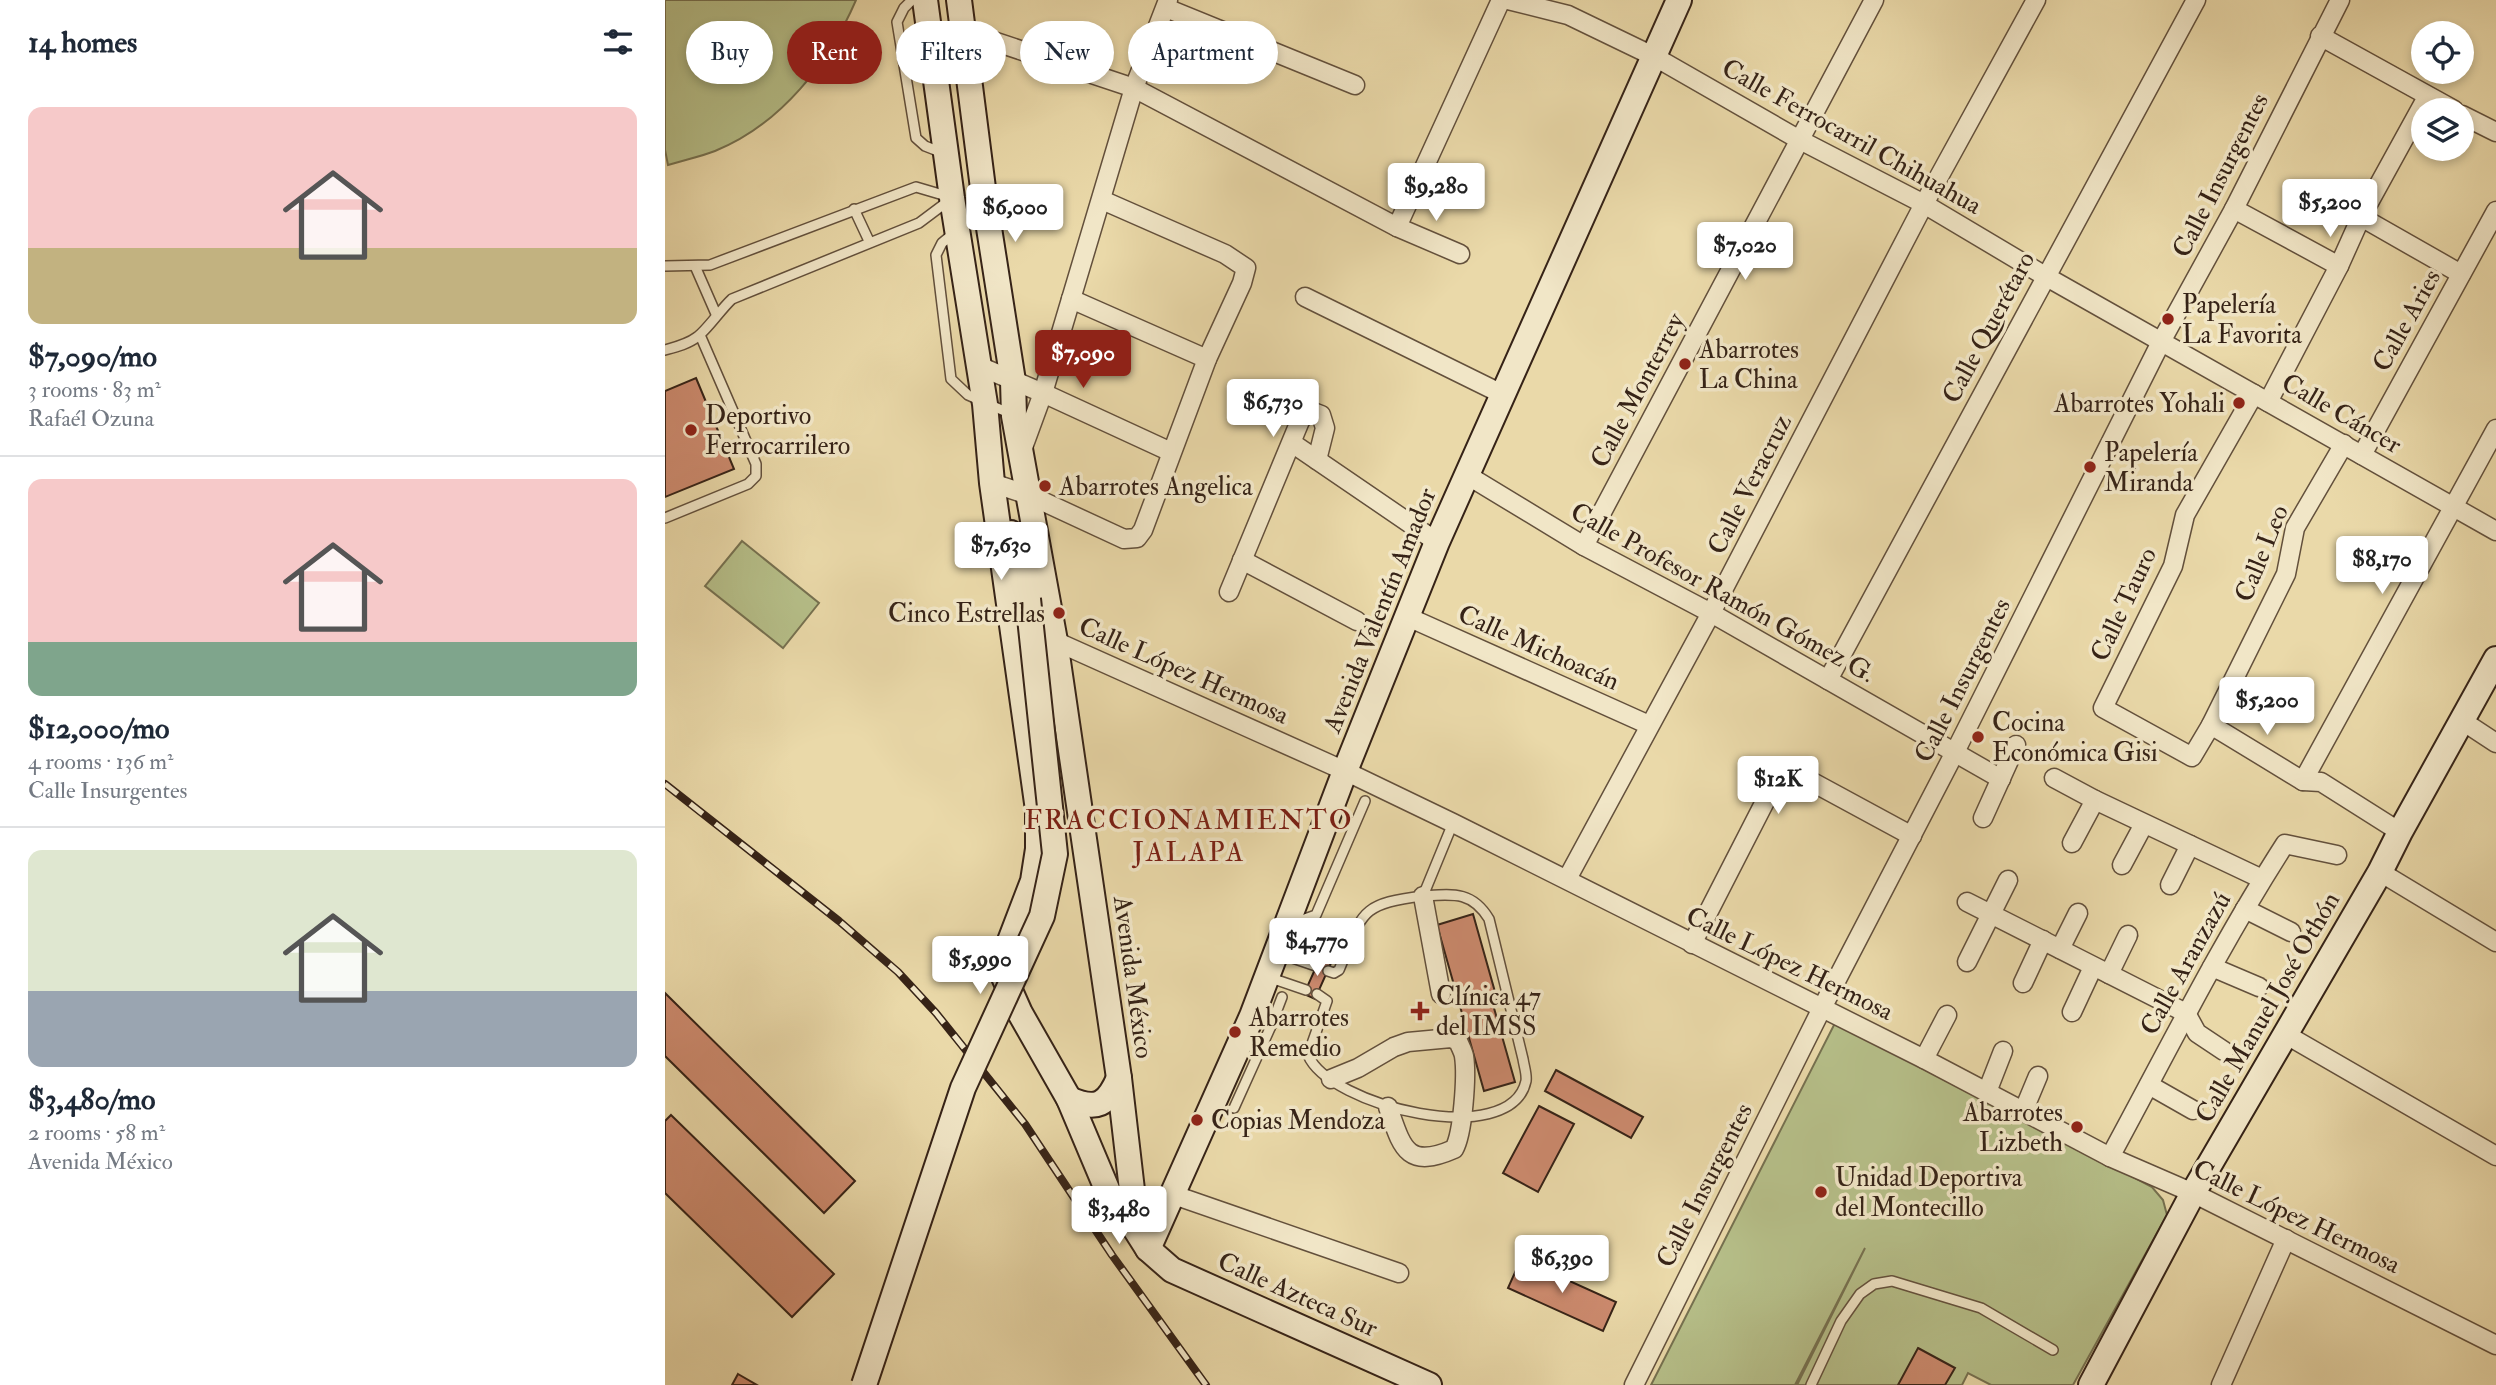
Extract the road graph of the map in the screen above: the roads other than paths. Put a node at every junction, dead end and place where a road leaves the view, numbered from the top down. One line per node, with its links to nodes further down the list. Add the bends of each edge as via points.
1 (912, 0): 23 (lane, via 897,22 916,138)
2 (925, 0): 23 (street, Avenida México)
3 (959, 0): 12 (street, Avenida México)
4 (1501, 0): 32 (street)
5 (1508, 0): 15 (street, Calle Ferrocarril Chihuahua, via 1568,15)
6 (1679, 0): 15 (street, Avenida Valentín Amador)
7 (1874, 0): 22 (street, Calle Monterrey)
8 (2036, 0): 27 (street, Calle Veracruz)
9 (2196, 0): 41 (street, Calle Querétaro)
10 (2340, 0): 13 (street, Calle Insurgentes)
11 (1167, 4): 17 (street); 18 (street)
12 (962, 21)
13 (2320, 36): 19 (street); 29 (street, Calle Insurgentes)
14 (1006, 45): 18 (street)
15 (1655, 57): 22 (street, Calle Ferrocarril Chihuahua); 52 (street, Avenida Valentín Amador)
16 (970, 84): 24 (street, Avenida México)
17 (1355, 85)
18 (1134, 88): 26 (street); 32 (street)
19 (2427, 97): 31 (street)
20 (2474, 121): 21 (street)
21 (2496, 132)
22 (1798, 139): 27 (street, Calle Ferrocarril Chihuahua); 70 (street, Calle Monterrey)
23 (946, 155): 25 (street, Avenida México)
24 (984, 196): 25 (street, via 973,191); 50 (street, Avenida México)
25 (952, 198): 28 (lane, via 916,187); 33 (street, Avenida México); 34 (lane, via 919,223)
26 (1102, 200): 43 (street); 48 (street, via 1225,254 1246,268)
27 (1924, 204): 41 (street, Calle Ferrocarril Chihuahua); 74 (street, Calle Veracruz)
28 (854, 209): 34 (lane); 38 (lane, via 710,265)
29 (2234, 209): 39 (street); 46 (street, Calle Insurgentes)
30 (2496, 211): 35 (street, Calle Aries)
31 (2361, 217): 39 (street); 40 (street)
32 (1397, 227): 36 (street)
33 (957, 231): 49 (street, Avenida México); 54 (lane, via 936,255 951,379)
34 (869, 241): 44 (lane, via 747,291)
35 (2488, 242): 40 (street, Calle Aries)
36 (1459, 254)
37 (665, 266): 38 (lane)
38 (695, 266): 44 (lane)
39 (2339, 266): 53 (street)
40 (2461, 274): 61 (street, Calle Aries)
41 (2045, 276): 46 (street, Calle Ferrocarril Chihuahua); 79 (street, Calle Querétaro)
42 (1305, 298): 52 (street)
43 (1071, 299): 48 (street); 51 (street)
44 (716, 314): 45 (lane)
45 (700, 335): 47 (lane); 67 (lane, via 756,464 757,476 748,484)
46 (2162, 340): 53 (street, Calle Cáncer); 85 (street, Calle Insurgentes)
47 (665, 350)
48 (1207, 359): 59 (street)
49 (979, 366): 50 (street); 54 (street, Avenida México)
50 (1013, 381): 51 (street); 55 (street, Avenida México)
51 (1043, 393): 59 (street); 60 (street)
52 (1502, 394): 63 (street, Avenida Valentín Amador)
53 (2261, 398): 58 (street, Calle Cáncer); 86 (street, Calle Tauro, via 2185,515 2173,566 2103,708)
54 (985, 404): 55 (lane); 64 (street, Avenida México)
55 (1014, 416): 60 (street, Avenida México)
56 (2496, 429): 66 (street)
57 (1292, 443): 62 (street); 62 (street, via 1308,410 1321,415 1325,428); 72 (street)
58 (2344, 444): 61 (street, Calle Cáncer); 82 (street, Calle Leo, via 2295,528 2286,574)
59 (1171, 452): 65 (street, via 1137,538 1124,539)
60 (1021, 453): 65 (street, Avenida México)
61 (2362, 455): 66 (street, Calle Cáncer)
62 (1317, 460): 69 (street)
63 (1467, 475): 69 (street, Avenida Valentín Amador); 70 (street, Calle Profesor Ramón Gómez G.)
64 (992, 483): 65 (street); 71 (street, Avenida México); 146 (street, Avenida México, via 1038,810 1033,881 1005,954 1004,977)
65 (1029, 495): 71 (street, Avenida México); 77 (street, Avenida México)
66 (2453, 507): 68 (street, Calle Cáncer); 90 (street)
67 (665, 518)
68 (2496, 531)
69 (1437, 542): 75 (street, Avenida Valentín Amador)
70 (1584, 546): 74 (street, Calle Profesor Ramón Gómez G.)
71 (1019, 556): 162 (street, Avenida México, bridge, via 1028,599 1055,854 1042,916 963,1088)
72 (1242, 560): 73 (street); 76 (street)
73 (1229, 592)
74 (1711, 613): 79 (street, Calle Profesor Ramón Gómez G.); 81 (street, Calle Veracruz)
75 (1408, 617): 81 (street, Calle Michoacán); 87 (street, Avenida Valentín Amador)
76 (1357, 621)
77 (1055, 641): 87 (street, Calle López Hermosa); 142 (street, Avenida México)
78 (2496, 659): 80 (street, Calle Manuel José Othón)
79 (1828, 680): 85 (street, Calle Profesor Ramón Gómez G.)
80 (2461, 720): 83 (street); 96 (street, Calle Manuel José Othón)
81 (1649, 725): 103 (street, Calle Veracruz)
82 (2211, 725): 86 (street, Calle Leo); 90 (street)
83 (2496, 743)
84 (2016, 745): 89 (street)
85 (1954, 754): 89 (street, Calle Profesor Ramón Gómez G.); 97 (street, Calle Insurgentes)
86 (2192, 757)
87 (1345, 771): 94 (street, Calle López Hermosa); 112 (street, Avenida Valentín Amador)
88 (2054, 778): 91 (street)
89 (2001, 779): 93 (street)
90 (2303, 781): 96 (street, via 2321,782)
91 (2095, 800): 95 (street); 98 (street)
92 (1365, 802): 112 (lane, via 1316,915)
93 (1983, 818)
94 (1453, 823): 103 (street, Calle López Hermosa); 107 (lane)
95 (2144, 824): 99 (street); 101 (street)
96 (2399, 832): 102 (street, Calle Manuel José Othón)
97 (1912, 836): 117 (street, via 1793,771 1777,778); 132 (street, Calle Insurgentes)
98 (2073, 843)
99 (2190, 845): 104 (street); 106 (street)
100 (2337, 855): 104 (street, Calle Aranzazú, via 2285,844)
101 (2122, 865)
102 (2380, 872): 116 (street); 137 (street, Calle Manuel José Othón)
103 (1567, 879): 117 (street, Calle López Hermosa)
104 (2262, 879): 109 (street, Calle Aranzazú)
105 (2008, 880): 111 (street)
106 (2170, 885)
107 (1423, 896): 123 (lane, via 1372,907 1359,922 1339,970); 130 (street); 151 (lane, via 1455,894 1482,907 1489,919 1523,1059 1526,1080 1508,1107 1487,1115)
108 (1967, 902): 111 (street)
109 (2245, 909): 113 (street); 122 (street, Calle Aranzazú)
110 (2078, 913): 118 (street)
111 (1991, 914): 115 (street); 120 (street)
112 (1286, 926): 119 (street, Avenida Valentín Amador)
113 (2291, 932)
114 (2128, 935): 124 (street)
115 (2043, 940): 118 (street); 126 (street)
116 (2496, 942)
117 (1692, 944): 132 (street, Calle López Hermosa)
118 (2060, 949): 124 (street)
119 (1276, 953): 121 (lane); 125 (street, Avenida Valentín Amador)
120 (1967, 962)
121 (1316, 966)
122 (2212, 967): 127 (street); 134 (street, Calle Aranzazú)
123 (1328, 971)
124 (2101, 971): 133 (street); 134 (street)
125 (1267, 976): 128 (lane); 136 (street, Avenida Valentín Amador)
126 (2023, 983)
127 (2259, 986)
128 (1305, 990)
129 (1317, 994): 143 (lane, via 1327,1001 1308,1055)
130 (1441, 994)
131 (1282, 998): 136 (lane)
132 (1822, 1008): 140 (street, Calle López Hermosa); 164 (street, Calle Insurgentes)
133 (2072, 1012)
134 (2186, 1013): 139 (street, via 2197,1033); 144 (street, Calle Aranzazú)
135 (1947, 1016): 140 (street)
136 (1261, 1021): 148 (lane); 155 (street, Avenida Valentín Amador)
137 (2285, 1034): 152 (street); 154 (street, Calle Manuel José Othón)
138 (2003, 1051): 145 (street)
139 (2224, 1051)
140 (1924, 1059): 145 (street, Calle López Hermosa)
141 (2038, 1076): 150 (street)
142 (1119, 1078): 146 (street, via 1105,1101 1086,1106); 156 (street, Avenida México, via 1132,1190)
143 (1331, 1079): 147 (lane); 151 (street, via 1408,1042 1451,1038 1458,1041 1464,1055)
144 (2149, 1085): 149 (street); 153 (street, Calle Aranzazú)
145 (1987, 1092): 150 (street, Calle López Hermosa)
146 (1069, 1099): 156 (street, Avenida México, via 1112,1200)
147 (1388, 1107): 151 (lane); 151 (street, via 1400,1143 1424,1158 1454,1149 1460,1140)
148 (1234, 1108)
149 (2193, 1110)
150 (2024, 1112): 153 (street, Calle López Hermosa)
151 (1461, 1116)
152 (2496, 1156)
153 (2110, 1157): 154 (street, Calle López Hermosa)
154 (2193, 1193): 157 (street, Calle López Hermosa); 166 (street, Calle Manuel José Othón)
155 (1174, 1195): 158 (street, Avenida Valentín Amador); 159 (street)
156 (1129, 1219): 158 (street, Avenida México)
157 (2285, 1239): 160 (street, Calle López Hermosa); 167 (street)
158 (1148, 1249): 163 (street, Calle Azteca Sur, via 1172,1270)
159 (1399, 1273)
160 (2496, 1345)
161 (2053, 1350): 165 (lane, via 1981,1308 1892,1281 1874,1284 1860,1294 1841,1321)
162 (864, 1385)
163 (1429, 1385)
164 (1634, 1385)
165 (1811, 1385)
166 (2091, 1385)
167 (2221, 1385)

